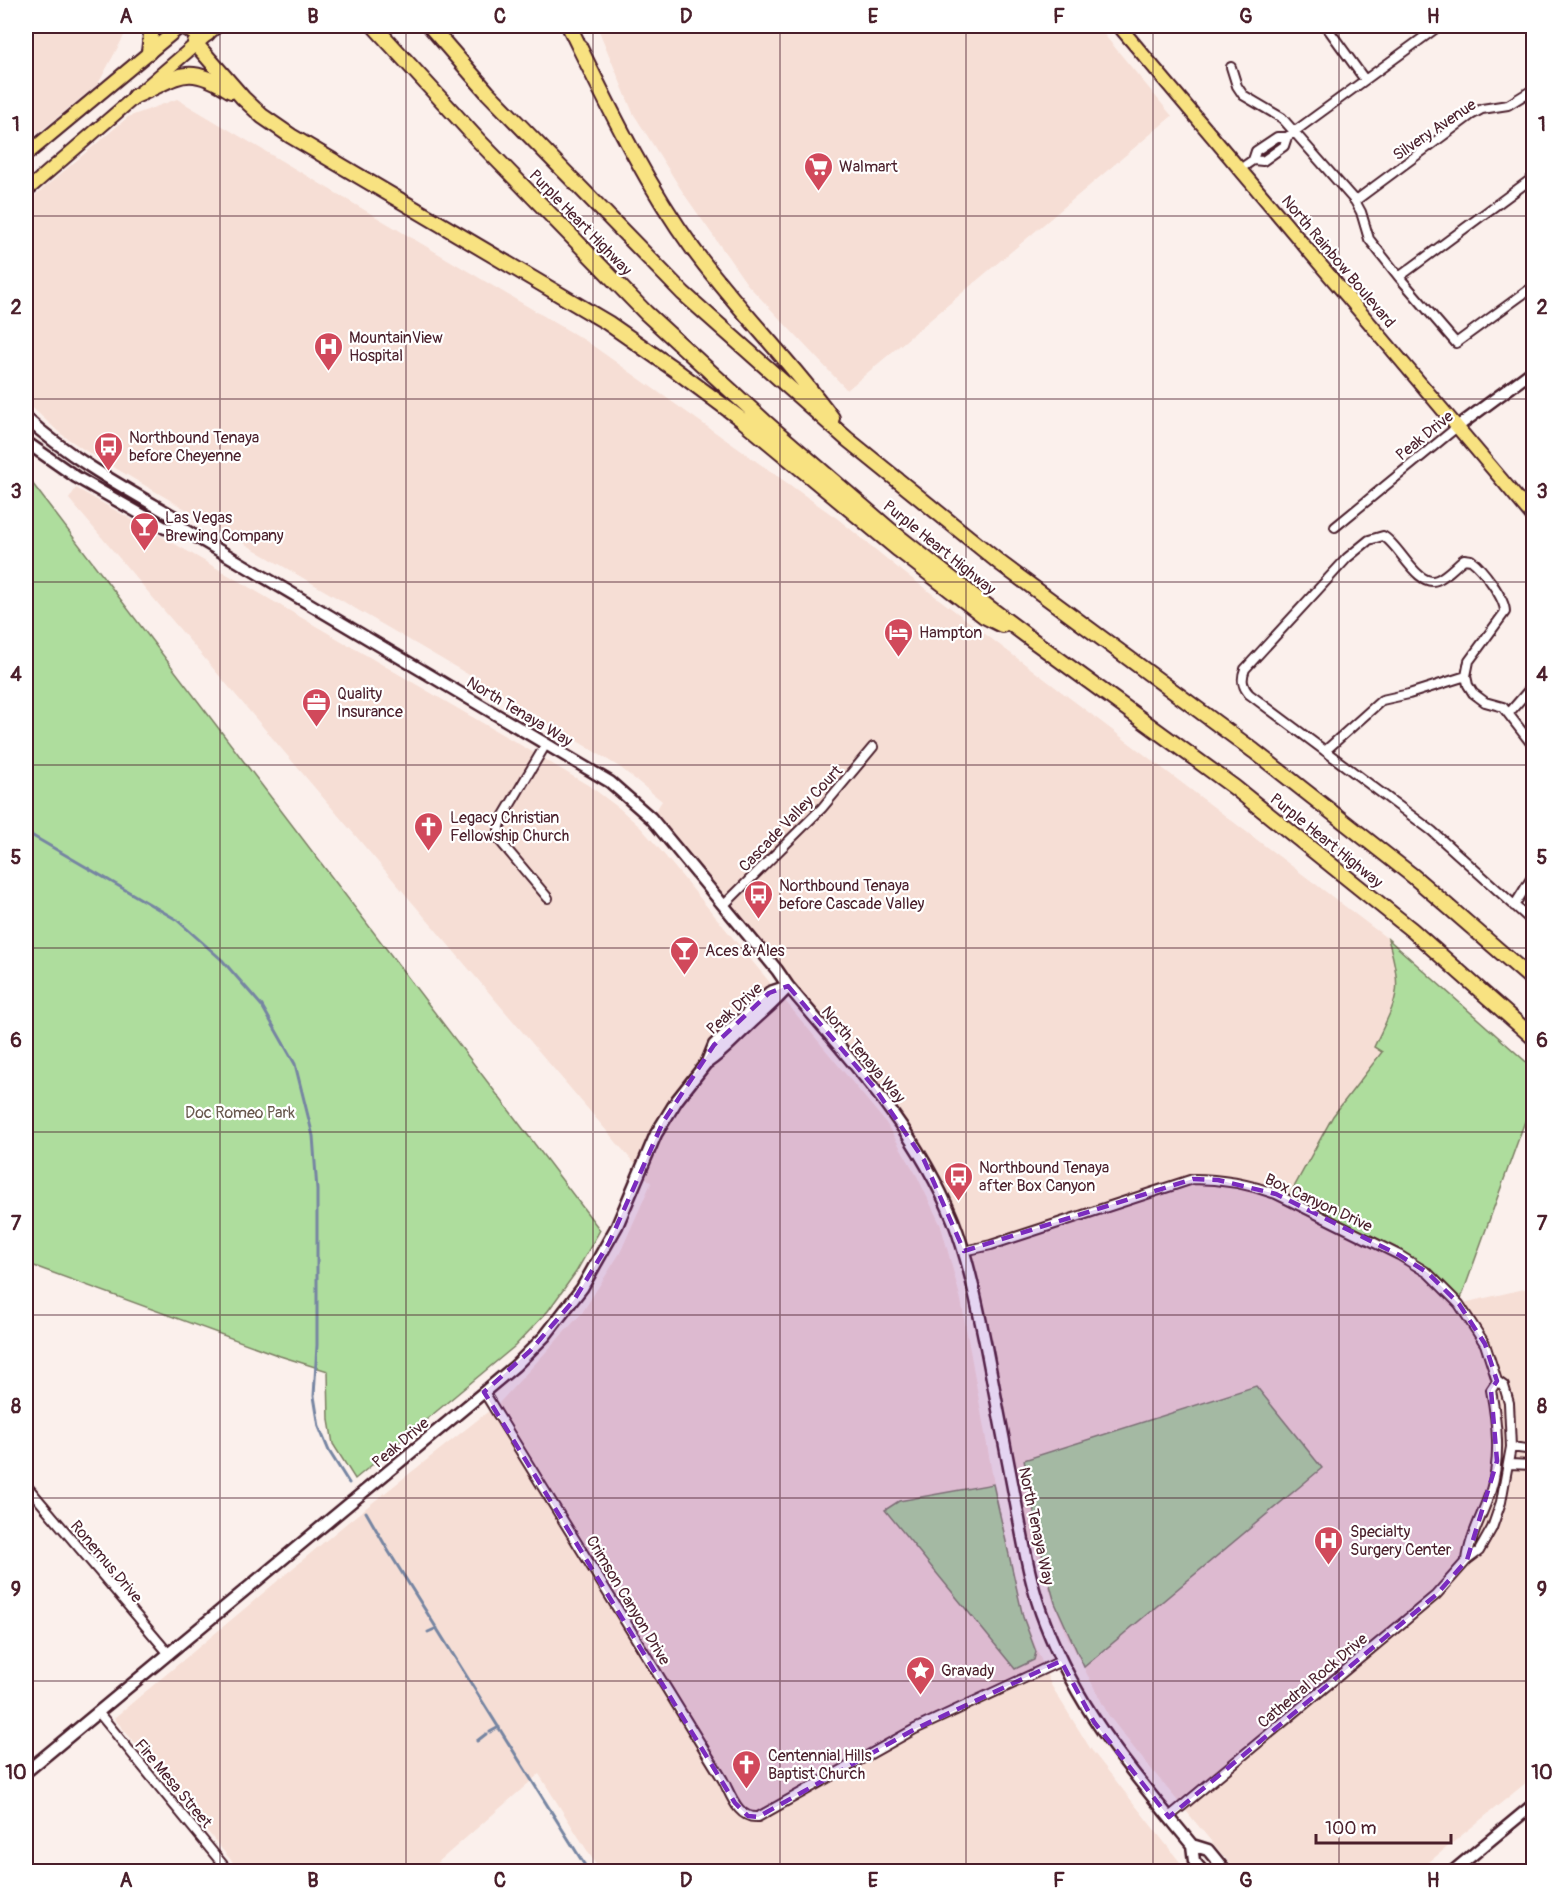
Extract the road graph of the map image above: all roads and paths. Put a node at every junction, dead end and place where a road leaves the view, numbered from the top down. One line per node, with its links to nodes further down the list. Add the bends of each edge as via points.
1 (152, 26): 12 (highway)
2 (181, 26): 10 (highway, via 193,32); 12 (main road)
3 (366, 26): 13 (highway)
4 (374, 26): 13 (highway, Purple Heart Highway)
5 (430, 26): 30 (highway, Purple Heart Highway, via 488,93 683,293)
6 (569, 26): 30 (highway, via 612,112 692,247)
7 (1119, 26): 21 (main road, North Rainbow Boulevard)
8 (1326, 26): 15 (street)
9 (1439, 26): 15 (street)
10 (212, 30): 11 (main road)
11 (195, 43): 17 (main road); 18 (highway)
12 (149, 51): 20 (main road)
13 (400, 56): 35 (highway, Purple Heart Highway, via 655,320 764,421 890,530)
14 (1231, 67): 19 (street, via 1243,94 1282,118)
15 (1365, 80): 19 (street)
16 (1533, 89): 24 (street, Silvery Avenue, via 1508,105 1471,115)
17 (135, 96): 18 (highway, via 170,78 188,74 210,78); 23 (main road)
18 (243, 98): 35 (highway, via 291,136 633,340 741,419 984,616)
19 (1291, 134): 21 (street, via 1277,137 1256,151 1253,160); 24 (street)
20 (26, 155)
21 (1240, 170): 29 (main road, North Rainbow Boulevard)
22 (1533, 177): 25 (street)
23 (26, 191)
24 (1355, 201): 25 (street, via 1369,239)
25 (1399, 277): 26 (street, via 1456,343)
26 (1533, 286)
27 (1533, 370): 29 (main road, Peak Drive)
28 (26, 418): 34 (main road, North Tenaya Way, via 72,456 173,516)
29 (1457, 427): 32 (main road, North Rainbow Boulevard); 33 (street, Peak Drive)
30 (847, 439): 48 (highway, Purple Heart Highway, via 1000,563 1254,751 1394,861)
31 (26, 442): 34 (main road, North Tenaya Way, via 76,477 165,528)
32 (1533, 518)
33 (1335, 528)
34 (183, 529): 39 (main road, North Tenaya Way)
35 (1031, 639): 50 (highway, Purple Heart Highway, via 1234,787 1412,930)
36 (1466, 676): 38 (street, via 1479,698); 42 (street, via 1382,700); 42 (street, via 1473,654 1505,612 1501,596 1471,560 1464,558 1439,579 1428,580 1386,538 1374,537 1347,558 1242,675 1249,694)
37 (1533, 684): 38 (street)
38 (1509, 713): 41 (street)
39 (546, 744): 44 (street, via 499,829 500,841); 45 (main road, North Tenaya Way, via 630,798)
40 (873, 747): 45 (street, Cascade Valley Court, via 807,823)
41 (1533, 747)
42 (1325, 751): 46 (street, via 1432,831)
43 (1533, 874): 46 (street)
44 (548, 897)
45 (724, 905): 49 (main road, North Tenaya Way)
46 (1514, 906): 47 (street)
47 (1533, 923)
48 (1533, 981)
49 (788, 986): 51 (main road, North Tenaya Way, via 904,1128 942,1196); 53 (main road, Peak Drive, via 723,1052 707,1062 677,1100 656,1134 617,1226 582,1288 530,1351)
50 (1533, 1038)
51 (964, 1251): 52 (street, Box Canyon Drive, via 1193,1179 1254,1186 1399,1255 1428,1273 1459,1304 1485,1344); 62 (main road, North Tenaya Way, via 1027,1563)
52 (1497, 1381): 54 (street, Box Canyon Drive, via 1504,1386 1509,1403); 55 (street, Box Canyon Drive, via 1491,1390)
53 (484, 1392): 61 (main road, Peak Drive); 62 (street, Crimson Canyon Drive, via 735,1803 741,1812 753,1818 915,1729)
54 (1511, 1447): 56 (street); 57 (street, Cathedral Rock Drive)
55 (1497, 1448): 60 (street, Cathedral Rock Drive, via 1492,1487)
56 (1533, 1450)
57 (1509, 1464): 58 (street); 60 (street, Cathedral Rock Drive, via 1492,1528 1479,1551)
58 (1533, 1465)
59 (26, 1485): 61 (street, Ronemus Drive)
60 (1467, 1560): 66 (street, Cathedral Rock Drive, via 1436,1595)
61 (169, 1654): 63 (main road, Peak Drive)
62 (1061, 1661): 66 (main road, North Tenaya Way, via 1094,1722)
63 (98, 1712): 64 (main road, Peak Drive); 69 (street, Fire Mesa Street)
64 (26, 1772)
65 (1533, 1804): 68 (main road)
66 (1169, 1817): 67 (main road, North Tenaya Way)
67 (1192, 1845): 70 (main road, North Tenaya Way, via 1194,1861); 71 (main road, North Tenaya Way, via 1208,1850)
68 (1458, 1870)
69 (229, 1872)
70 (1203, 1872)
71 (1226, 1872)

